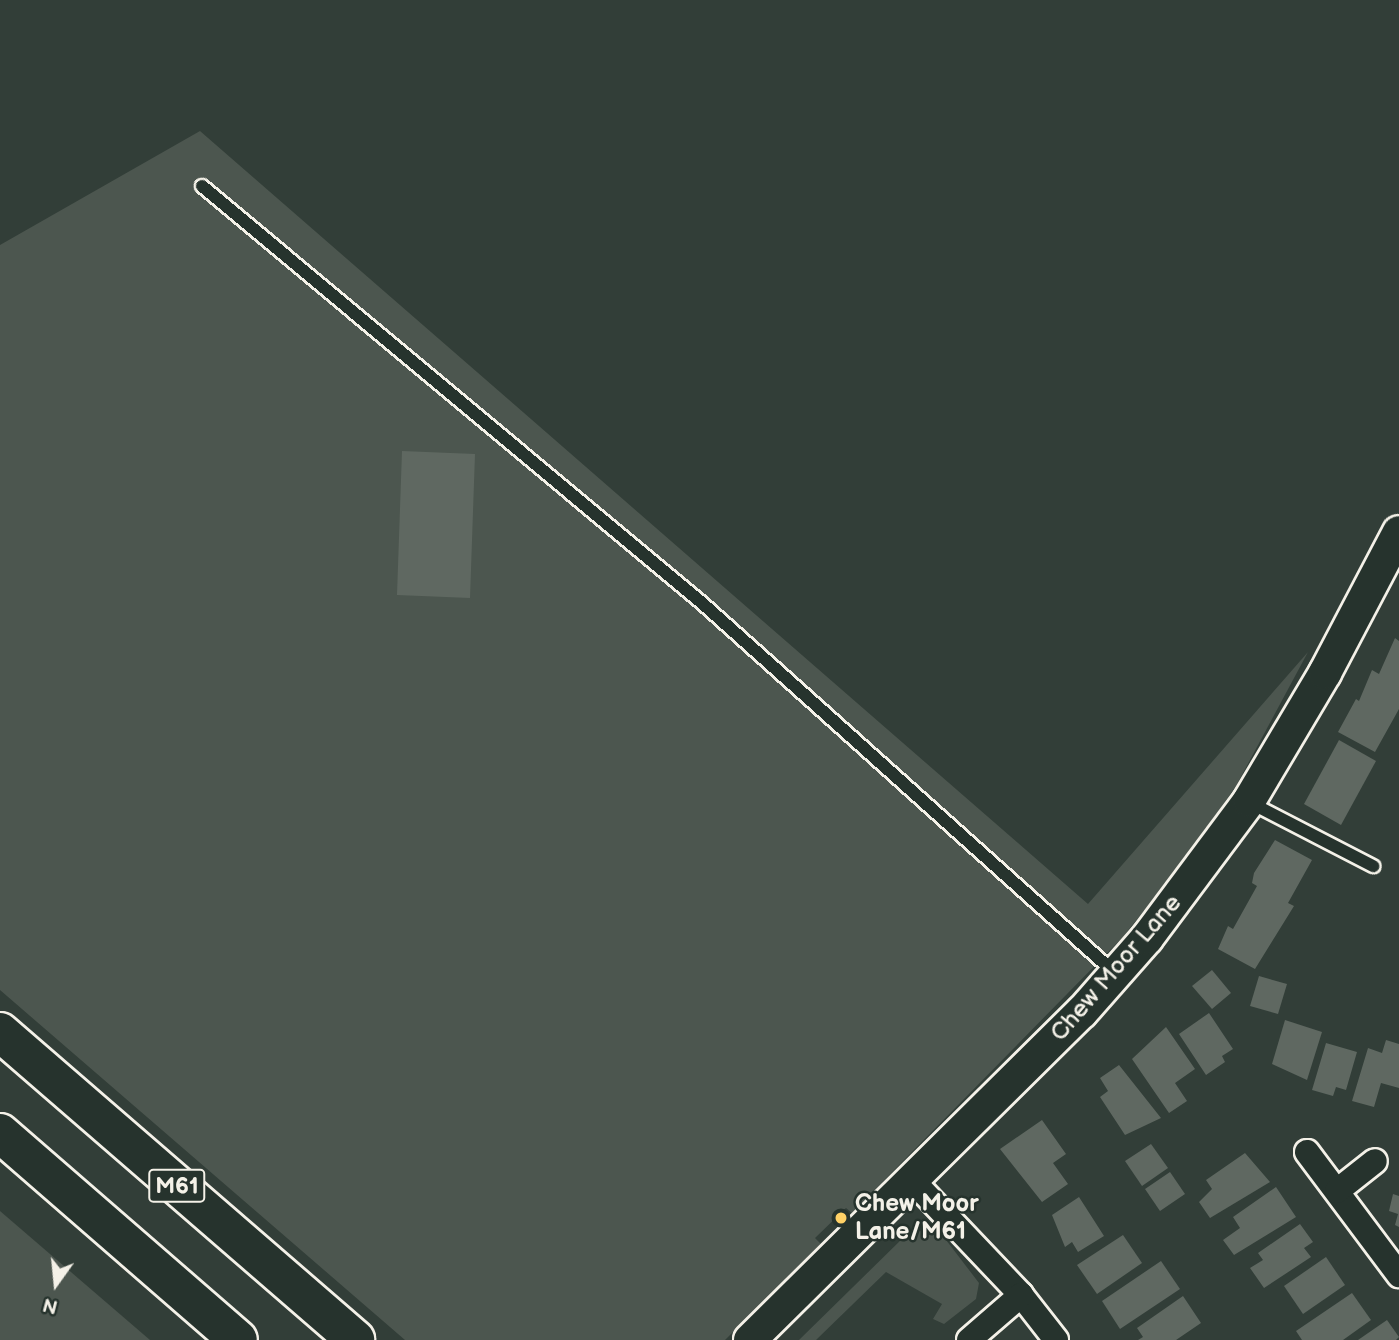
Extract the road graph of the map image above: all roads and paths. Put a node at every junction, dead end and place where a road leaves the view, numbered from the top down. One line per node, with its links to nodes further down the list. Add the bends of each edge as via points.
1 (202, 186): 5 (lane, via 702,603)
2 (1399, 532): 3 (street, Chew Moor Lane, via 1325,673)
3 (1249, 801): 4 (lane); 5 (street, Chew Moor Lane, via 1198,874)
4 (1373, 866)
5 (1116, 973): 10 (street, Chew Moor Lane)
6 (0, 1032): 15 (highway, M61)
7 (0, 1133): 14 (highway)
8 (1307, 1152): 11 (street)
9 (1375, 1161): 11 (street)
10 (912, 1180): 13 (street); 16 (street, Chew Moor Lane)
11 (1337, 1191): 12 (street)
12 (1399, 1275)
13 (1021, 1295): 17 (street); 18 (street)
14 (238, 1340)
15 (355, 1340)
16 (750, 1340)
17 (969, 1340)
18 (1056, 1340)

